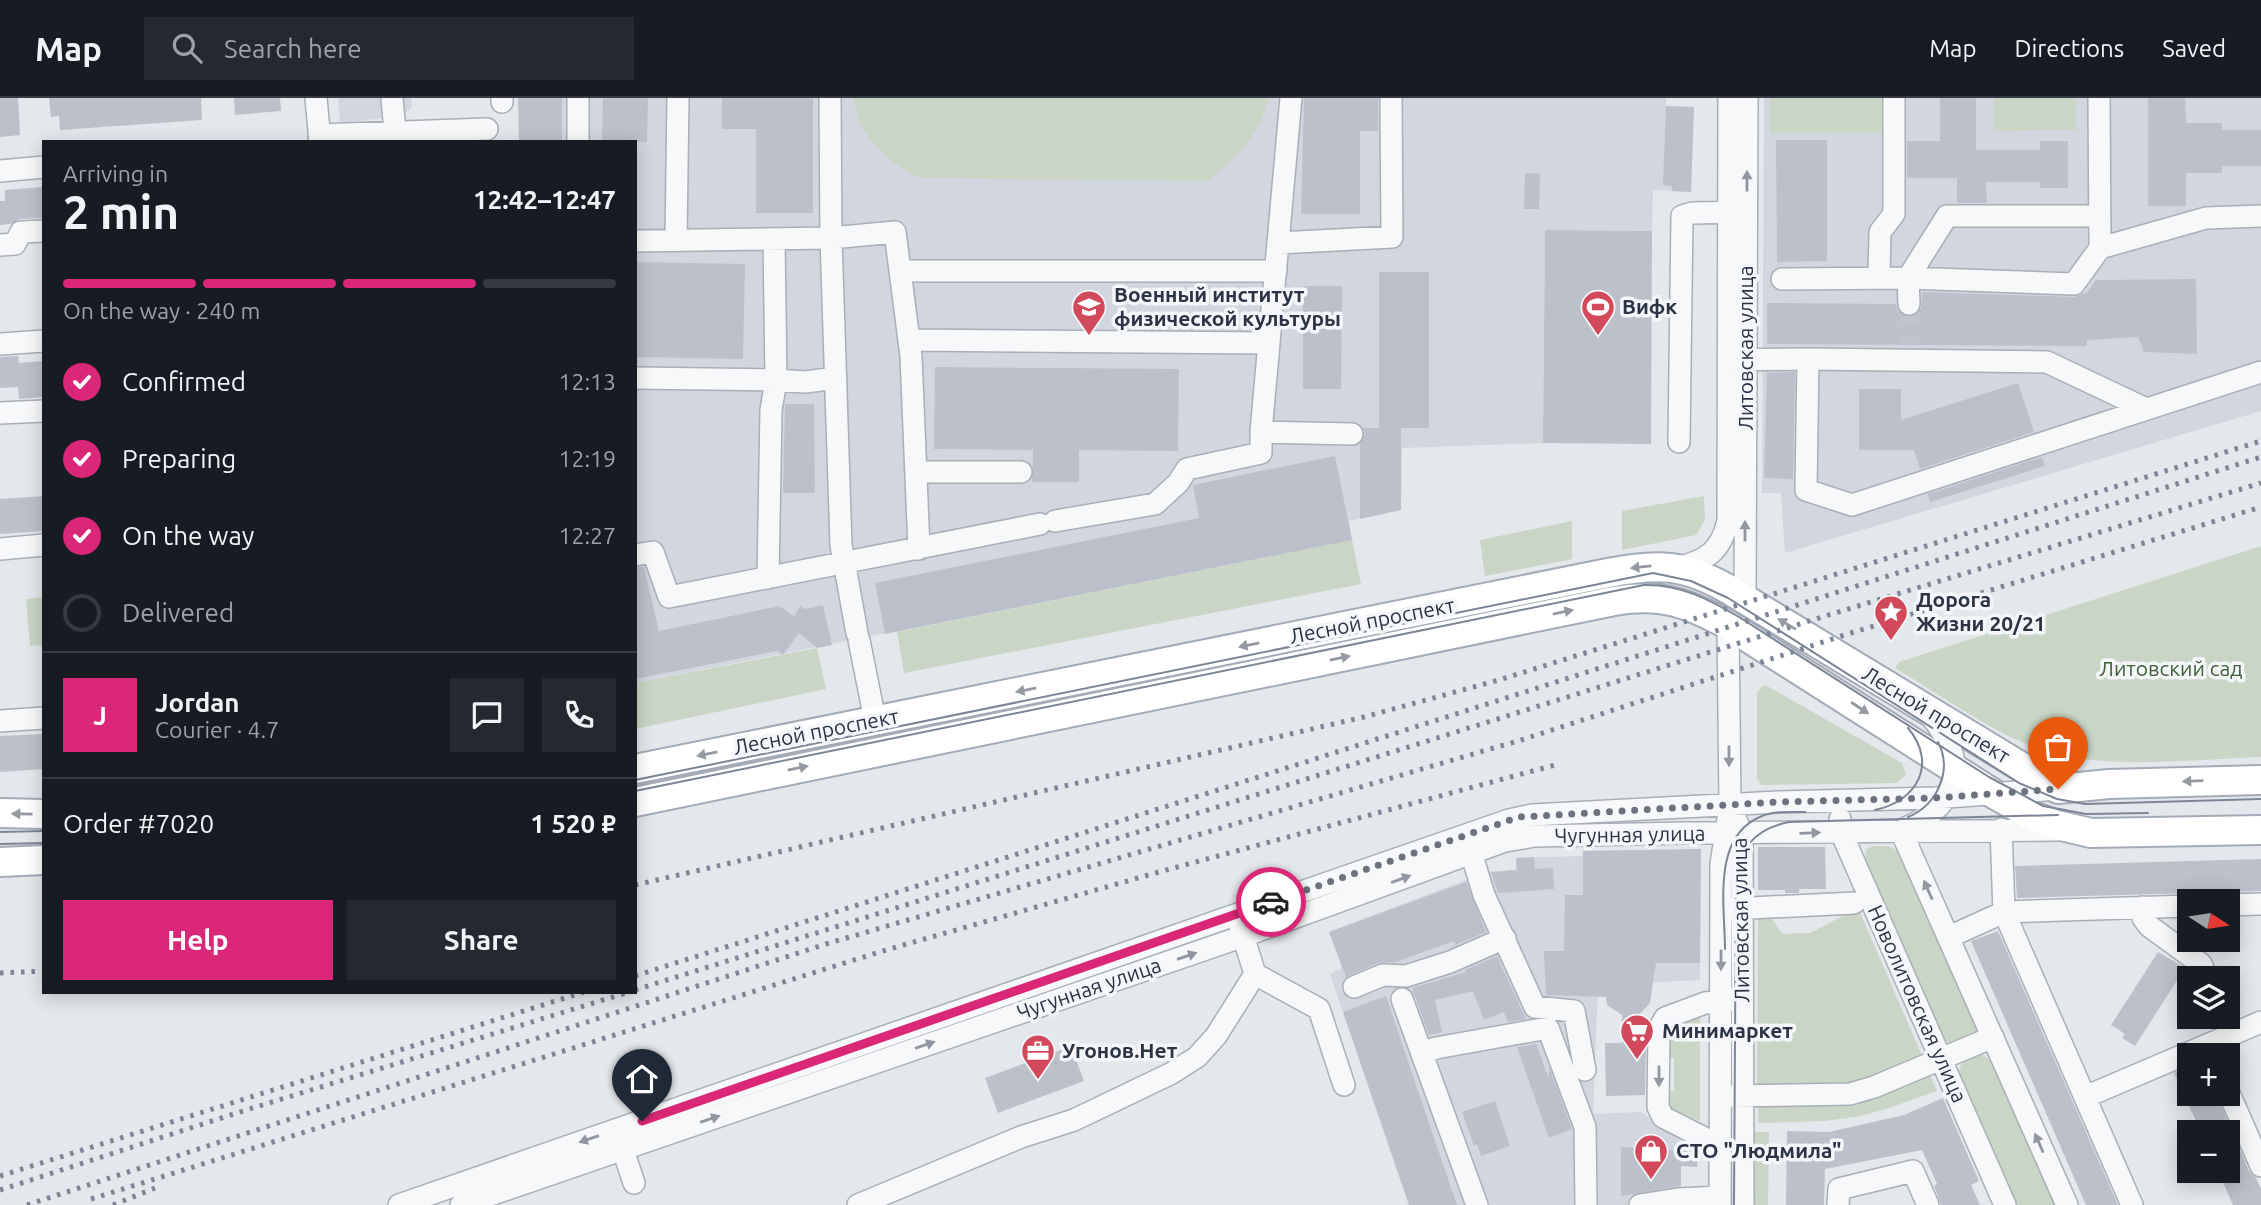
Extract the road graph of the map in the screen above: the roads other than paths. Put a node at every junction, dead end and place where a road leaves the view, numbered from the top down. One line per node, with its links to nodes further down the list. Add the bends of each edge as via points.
1 (316, 98): 14 (street)
2 (392, 98): 13 (street)
3 (578, 98): 15 (street)
4 (678, 98): 24 (street)
5 (830, 98): 22 (street)
6 (1291, 98): 26 (street)
7 (1391, 98): 26 (street, via 1392,236)
8 (1729, 98): 18 (street, Литовская улица)
9 (1747, 98): 18 (street, Литовская улица, one-way to 9)
10 (1894, 98): 31 (street, via 1894,214 1880,232)
11 (2099, 98): 19 (street)
12 (487, 129): 13 (street)
13 (395, 131): 14 (street)
14 (319, 138)
15 (578, 140)
16 (42, 167): 17 (street)
17 (0, 171)
18 (1738, 212): 40 (street, Литовская улица); 50 (street, via 1682,216)
19 (2100, 216): 28 (street); 32 (street, via 1947,216)
20 (2261, 216): 28 (street, via 2206,218)
21 (42, 230): 27 (street, via 21,232 15,244)
22 (831, 238): 23 (street); 29 (street, via 895,232); 43 (street)
23 (774, 239): 24 (street); 44 (street)
24 (676, 240): 25 (street)
25 (637, 241)
26 (1279, 243): 30 (street)
27 (0, 245)
28 (2100, 248): 32 (street, via 2074,284)
29 (900, 271): 30 (street); 36 (street)
30 (1276, 271): 37 (street)
31 (1880, 278): 32 (street); 33 (street)
32 (1908, 278): 34 (street)
33 (1782, 279)
34 (1909, 304)
35 (42, 341): 38 (street)
36 (909, 341): 37 (street); 51 (street)
37 (1269, 343): 48 (street)
38 (0, 344)
39 (1808, 359): 40 (street); 45 (street, via 1909,352 2047,362); 45 (street, via 1806,490 1852,505)
40 (1737, 360): 58 (street, Литовская улица, via 1724,536 1712,555); 60 (street, Литовская улица, one-way to 40)
41 (2261, 372): 45 (street)
42 (637, 378): 44 (street)
43 (836, 378): 44 (street); 57 (street)
44 (776, 380): 59 (street, via 771,410)
45 (2144, 408)
46 (42, 411): 47 (street)
47 (0, 413)
48 (1261, 432): 49 (street); 55 (street, via 1261,453 1187,469 1155,503)
49 (1352, 434)
50 (1679, 442)
51 (916, 472): 52 (street); 55 (street)
52 (1021, 472)
53 (42, 545): 54 (street)
54 (0, 549)
55 (919, 549): 57 (street)
56 (637, 555): 59 (street, via 653,552 669,597)
57 (844, 564): 59 (street); 66 (street)
58 (1680, 567): 60 (main road, Лесной проспект); 62 (main road, Лесной проспект, one-way to 62, via 1608,572)
59 (768, 578)
60 (1745, 599): 64 (main road, Лесной проспект, one-way to 60)
61 (1728, 625): 63 (main road, Лесной проспект, one-way to 61, via 1632,598 1678,601); 69 (main road, Лесной проспект, one-way to 69); 76 (street, Литовская улица, one-way to 76)
62 (1138, 668): 63 (main road); 66 (main road, Лесной проспект, one-way to 66)
63 (1144, 698): 75 (main road, Лесной проспект, one-way to 63)
64 (1925, 709): 69 (street, via 1944,736); 71 (main road, Лесной проспект)
65 (42, 718): 67 (street)
66 (875, 720): 68 (main road, Лесной проспект, one-way to 68)
67 (0, 721)
68 (637, 769)
69 (1956, 769): 72 (main road, Лесной проспект); 73 (street)
70 (2261, 780): 71 (main road, Лесной проспект, one-way to 71)
71 (2058, 789): 72 (street, Лесной проспект)
72 (1994, 794): 73 (street, Лесной проспект); 80 (main road, Лесной проспект, via 2034,816)
73 (1948, 797): 74 (street, Лесной проспект); 82 (street, via 1926,819)
74 (1839, 800): 76 (street, Лесной проспект); 83 (street, Новолитовская улица)
75 (637, 802)
76 (1730, 806): 84 (street, Литовская улица); 85 (street, Чугунная улица, via 1532,816)
77 (0, 813): 78 (main road, one-way to 77)
78 (42, 814)
79 (2001, 830): 80 (street, Лесной проспект); 82 (street, Лесной проспект); 95 (street)
80 (2077, 830): 81 (main road, Лесной проспект, via 2109,834)
81 (2261, 830)
82 (1901, 831): 83 (street, Лесной проспект); 98 (street, one-way to 82)
83 (1841, 832): 84 (street, Лесной проспект, one-way to 83); 110 (street, Новолитовская улица)
84 (1734, 833): 85 (street, Чугунная улица, via 1535,836); 92 (street, Литовская улица); 94 (street, Литовская улица, via 1721,864)
85 (1469, 843): 96 (street, Чугунная улица); 97 (street, Чугунная улица, one-way to 85); 99 (street, via 1484,895)
86 (42, 860): 87 (main road)
87 (0, 862)
88 (1854, 903): 92 (street)
89 (2261, 904): 90 (street)
90 (2240, 905)
91 (2177, 907): 93 (street)
92 (1743, 908): 94 (street); 105 (street, Литовская улица)
93 (2142, 908): 95 (street); 100 (street, via 2149,926)
94 (1721, 909): 104 (street, Литовская улица, one-way to 104)
95 (2004, 912): 98 (street); 116 (street)
96 (1236, 914): 97 (street); 118 (street, Чугунная улица)
97 (1244, 936): 101 (street); 118 (street, Чугунная улица, one-way to 97)
98 (1949, 937): 108 (street)
99 (1505, 938): 102 (street, via 1428,969 1406,976 1382,975); 112 (street, via 1535,1007 1574,1012)
100 (2202, 966)
101 (1255, 974): 113 (street, via 1319,1009); 126 (street, via 1216,1036 1197,1057 1172,1073 1074,1120 1021,1137)
102 (1354, 987)
103 (1402, 999): 109 (street)
104 (1720, 1000): 105 (street); 114 (street, Литовская улица); 119 (street, one-way to 119, via 1665,1018 1659,1029 1658,1094 1663,1117)
105 (1742, 1000): 115 (street, Литовская улица)
106 (2261, 1022): 107 (street)
107 (2240, 1024)
108 (1993, 1037): 110 (street); 134 (street, one-way to 108)
109 (1422, 1054): 127 (street); 128 (street, via 1548,1028 1585,1127)
110 (1941, 1060): 115 (street, via 1850,1094); 133 (street, Новолитовская улица)
111 (2177, 1062): 116 (street)
112 (1585, 1070)
113 (1343, 1085)
114 (1720, 1096): 115 (street); 119 (street, Литовская улица)
115 (1743, 1096): 130 (street, Литовская улица)
116 (2085, 1097): 135 (street)
117 (2235, 1106): 120 (street)
118 (619, 1139): 121 (street); 122 (street, Чугунная улица, one-way to 122); 125 (street, Чугунная улица)
119 (1720, 1146): 123 (street, Литовская улица)
120 (2261, 1166)
121 (634, 1183)
122 (444, 1198): 124 (street, Чугунная улица)
123 (1720, 1201): 129 (street, via 1678,1199)
124 (399, 1205)
125 (461, 1205)
126 (858, 1205)
127 (1477, 1205)
128 (1586, 1205)
129 (1640, 1205)
130 (1743, 1205)
131 (1838, 1205): 132 (street, via 1839,1189 1913,1171)
132 (1928, 1205)
133 (2004, 1205)
134 (2067, 1205)
135 (2132, 1205)

